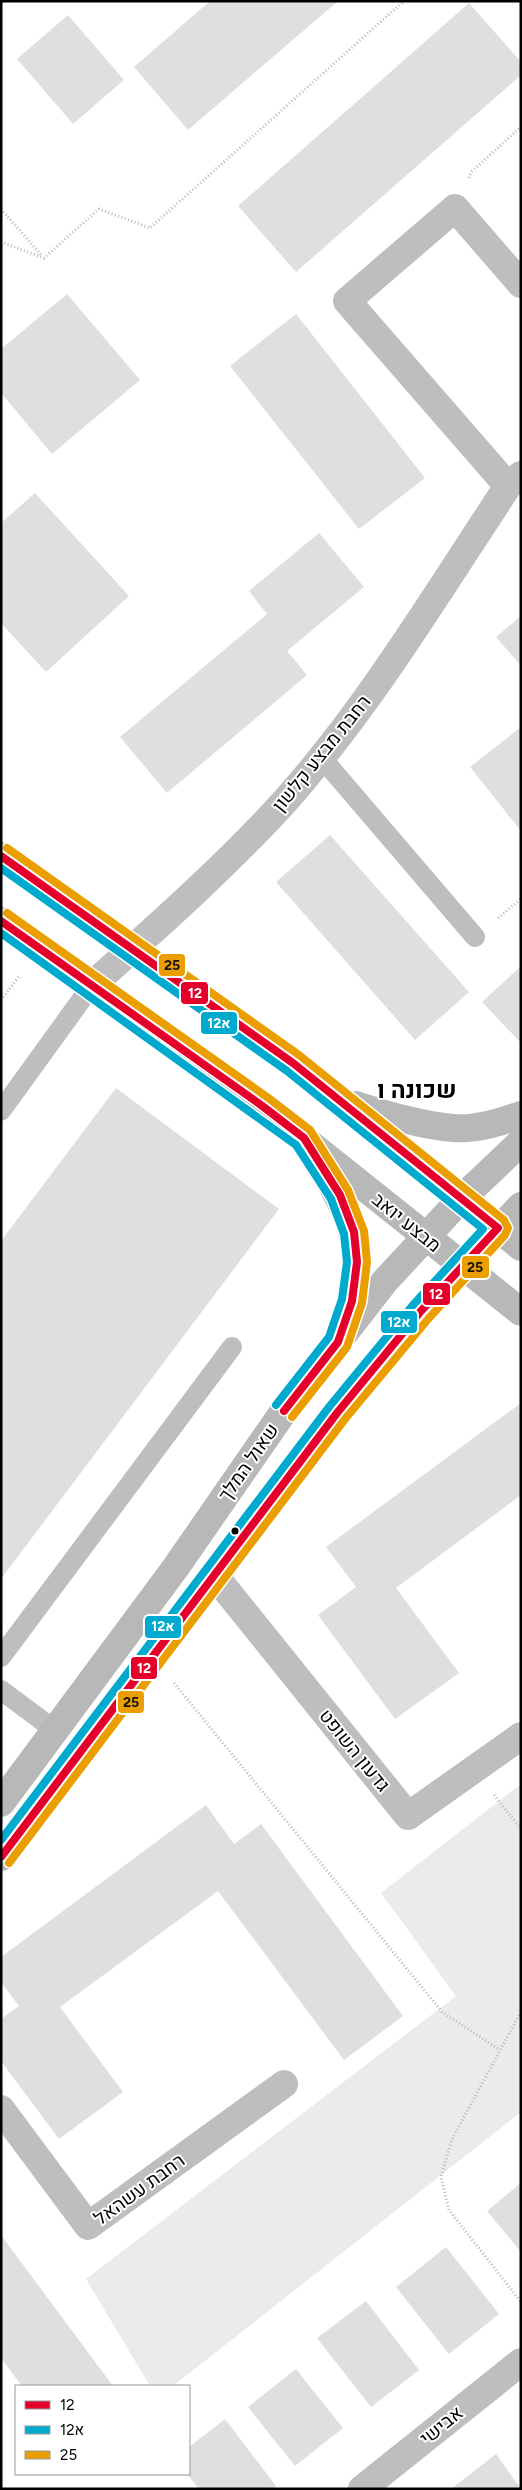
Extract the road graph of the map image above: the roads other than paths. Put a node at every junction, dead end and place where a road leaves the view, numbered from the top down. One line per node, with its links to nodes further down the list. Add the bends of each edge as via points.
1 (521, 284): 2 (street, רחבת מבצע קלשון, via 454,208 346,300)
2 (514, 481): 3 (street, רחבת מבצע קלשון, via 379,680)
3 (321, 757): 6 (lane); 7 (street, רחבת מבצע קלשון, via 286,800 227,860)
4 (1, 856): 7 (street)
5 (1, 921): 8 (street, מבצע יואב)
6 (475, 937)
7 (132, 949): 8 (street, רחבת מבצע קלשון); 9 (street)
8 (92, 985): 10 (lane); 12 (street, מבצע יואב)
9 (340, 1100): 11 (street, via 400,1119 454,1129 485,1126); 14 (street)
10 (1, 1110)
11 (521, 1115)
12 (304, 1138): 17 (street, מבצע יואב); 21 (street, via 340,1195 354,1232 357,1262 352,1301)
13 (521, 1142): 14 (street, שאול המלך)
14 (461, 1199): 16 (street); 17 (street, שאול המלך)
15 (521, 1206): 16 (street)
16 (498, 1228): 18 (street); 19 (street)
17 (426, 1237): 19 (street, מבצע יואב); 21 (street, שאול המלך, via 385,1281)
18 (521, 1247)
19 (462, 1266): 20 (street, מבצע יואב); 23 (street, via 337,1413)
20 (521, 1312)
21 (338, 1342): 26 (street, שאול המלך, via 284,1411)
22 (232, 1347): 24 (lane)
23 (215, 1576): 27 (street, גדעון השופט, via 408,1816); 29 (street)
24 (1, 1657)
25 (1, 1690): 26 (lane)
26 (56, 1732): 28 (street, שאול המלך)
27 (521, 1736)
28 (1, 1803)
29 (1, 1857)
30 (284, 2084): 31 (street, רחבת עשהאל, via 88,2226)
31 (1, 2109)
32 (521, 2362): 33 (street, אבישי)
33 (362, 2489)

